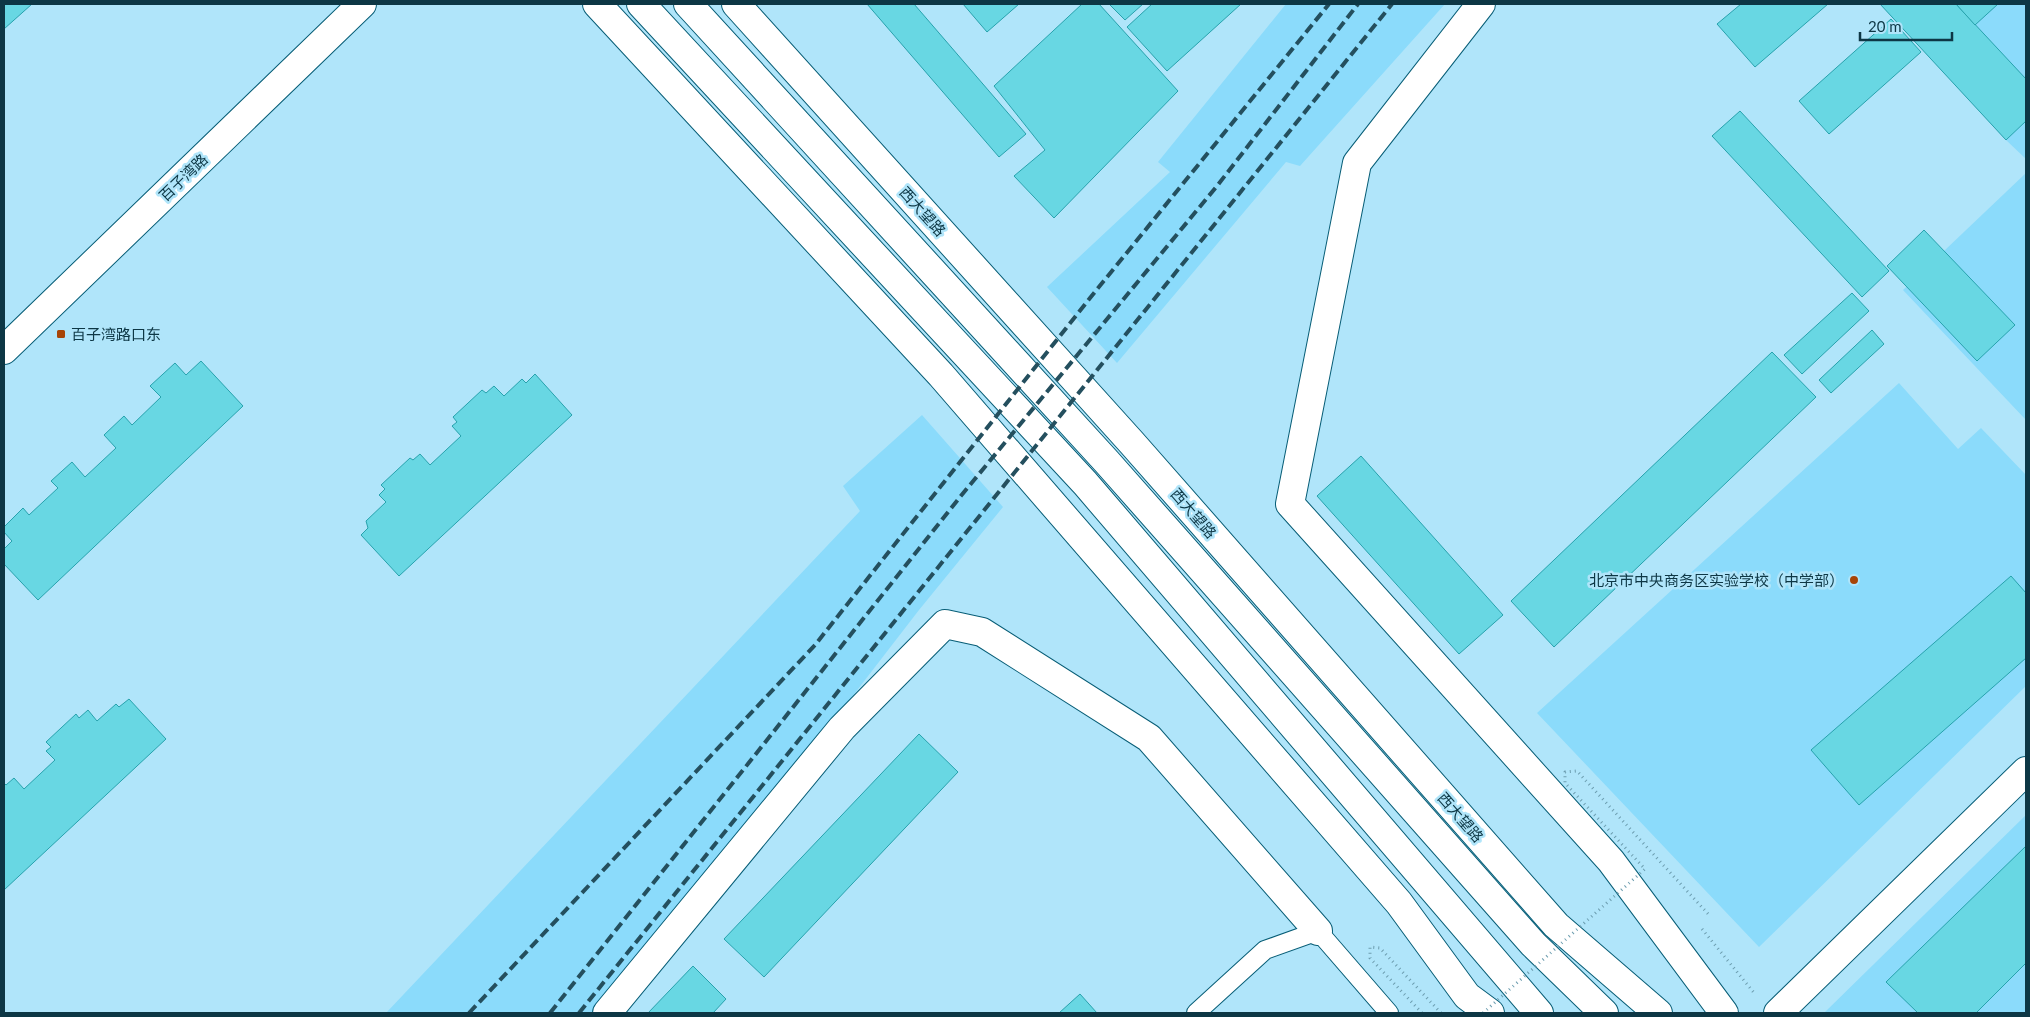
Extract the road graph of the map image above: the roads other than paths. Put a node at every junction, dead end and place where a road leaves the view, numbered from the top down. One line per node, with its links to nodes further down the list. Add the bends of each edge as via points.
1 (362, 4): 7 (street, 百子湾路)
2 (597, 4): 14 (street, via 941,375 1399,903 1467,996)
3 (641, 4): 15 (street, via 1085,483)
4 (688, 4): 16 (street, 西大望路, via 1114,470 1533,944)
5 (736, 4): 17 (street, 西大望路, via 1132,443 1556,924)
6 (1481, 4): 18 (street, via 1358,163 1290,504 1611,861)
7 (4, 350)
8 (2026, 772): 10 (street)
9 (1318, 931): 11 (street, via 1149,738 982,632 945,624 842,728); 12 (lane, via 1265,950); 13 (lane)
10 (1768, 1006)
11 (607, 1013)
12 (1196, 1013)
13 (1389, 1013)
14 (1490, 1013)
15 (1539, 1013)
16 (1604, 1013)
17 (1658, 1013)
18 (1724, 1013)

